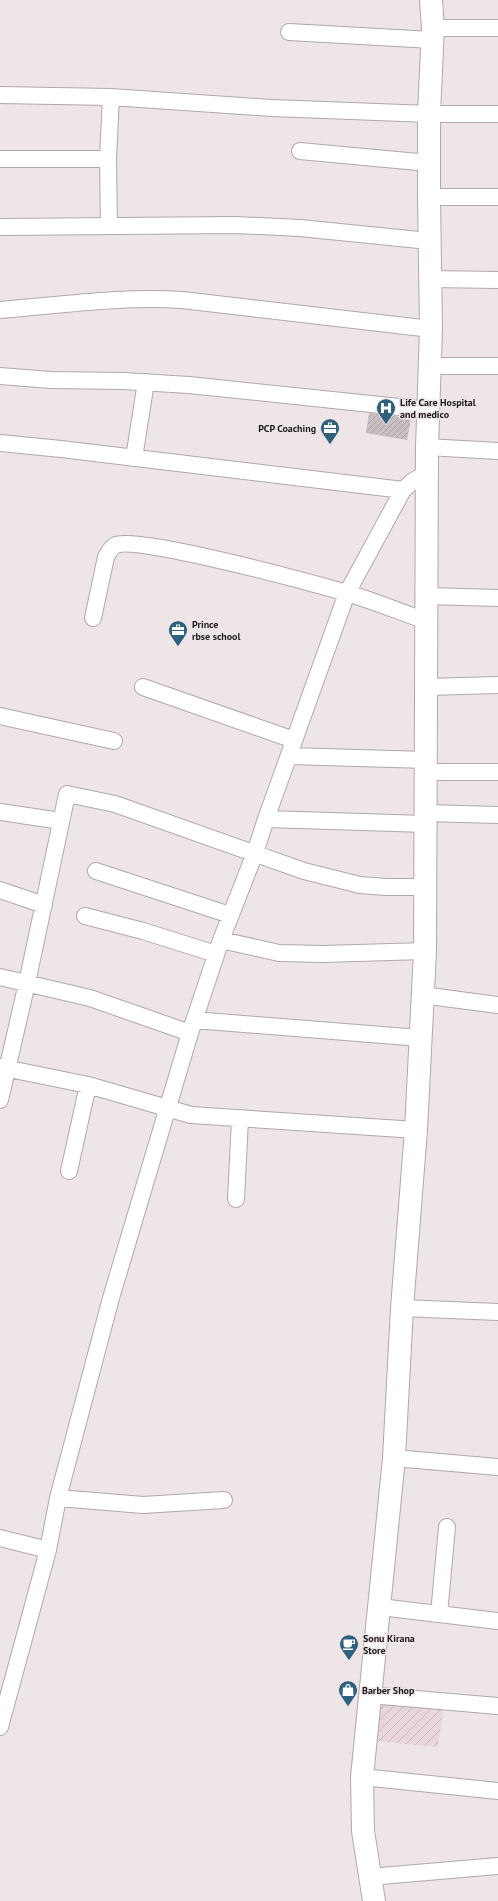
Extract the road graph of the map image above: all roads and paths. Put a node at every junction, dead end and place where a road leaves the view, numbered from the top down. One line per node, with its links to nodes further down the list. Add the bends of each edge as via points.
1 (431, 0): 4 (street)
2 (498, 28): 4 (street)
3 (289, 32): 4 (street)
4 (433, 34): 7 (street)
5 (0, 96): 6 (street)
6 (111, 96): 7 (street, via 272,108); 11 (street)
7 (429, 114): 8 (street); 12 (street)
8 (498, 114)
9 (300, 151): 12 (street)
10 (0, 158): 11 (street)
11 (108, 159): 15 (street)
12 (429, 163): 13 (street)
13 (429, 197): 14 (street); 17 (street)
14 (498, 197)
15 (109, 226): 16 (street); 17 (street, via 262,226)
16 (0, 227)
17 (429, 241): 18 (street)
18 (430, 279): 19 (street); 21 (street)
19 (498, 280)
20 (0, 310): 21 (street, via 158,298)
21 (430, 329): 22 (street)
22 (429, 366): 23 (street); 26 (street)
23 (498, 366)
24 (0, 376): 25 (street)
25 (146, 382): 26 (street); 30 (street)
26 (428, 410): 28 (street)
27 (0, 443): 30 (street)
28 (427, 447): 29 (street); 31 (street)
29 (498, 451)
30 (134, 458): 32 (street)
31 (427, 473): 32 (street); 34 (street)
32 (404, 490): 33 (street)
33 (347, 593): 36 (street, via 190,553 151,546 117,545 106,556); 37 (street); 42 (street)
34 (427, 596): 35 (street); 37 (street)
35 (498, 598)
36 (93, 618)
37 (427, 621): 39 (street)
38 (498, 685): 39 (street)
39 (427, 687): 45 (street)
40 (143, 688): 42 (street)
41 (0, 716): 43 (street)
42 (294, 740): 44 (street)
43 (114, 741)
44 (289, 756): 45 (street); 49 (street)
45 (426, 766): 46 (street); 50 (street)
46 (498, 772)
47 (0, 812): 51 (street)
48 (498, 815): 50 (street)
49 (266, 819): 50 (street); 52 (street)
50 (426, 819): 54 (street)
51 (61, 821): 52 (street, via 67,794 114,804); 56 (street)
52 (255, 853): 54 (street, via 288,867 360,885); 57 (street)
53 (96, 871): 57 (street)
54 (425, 887): 60 (street)
55 (0, 890): 56 (street)
56 (44, 905): 62 (street)
57 (230, 915): 59 (street)
58 (85, 916): 59 (street)
59 (218, 947): 60 (street, via 323,954); 65 (street)
60 (424, 951): 63 (street)
61 (0, 977): 62 (street)
62 (27, 983): 65 (street); 67 (street)
63 (422, 994): 64 (street); 66 (street)
64 (498, 1005)
65 (192, 1027): 66 (street); 70 (street)
66 (420, 1038): 72 (street)
67 (4, 1068): 68 (street); 69 (street)
68 (88, 1085): 70 (street); 73 (street)
69 (0, 1100)
70 (169, 1109): 71 (street, via 191,1116); 79 (street, via 111,1298)
71 (240, 1119): 72 (street); 74 (street)
72 (416, 1130): 75 (street)
73 (69, 1171)
74 (236, 1199)
75 (402, 1308): 76 (street); 77 (street)
76 (498, 1312)
77 (394, 1458): 78 (street); 84 (street)
78 (498, 1467)
79 (58, 1498): 80 (street, via 143,1504); 83 (street)
80 (224, 1500)
81 (447, 1527): 85 (street)
82 (0, 1538): 83 (street)
83 (48, 1550): 89 (street)
84 (380, 1607): 85 (street); 87 (street)
85 (439, 1614): 86 (street)
86 (498, 1621)
87 (370, 1695): 88 (street); 90 (street)
88 (498, 1706)
89 (0, 1726)
90 (362, 1777): 91 (street); 93 (street, via 363,1831)
91 (498, 1791)
92 (498, 1866): 93 (street)
93 (369, 1877): 94 (street)
94 (374, 1901)

